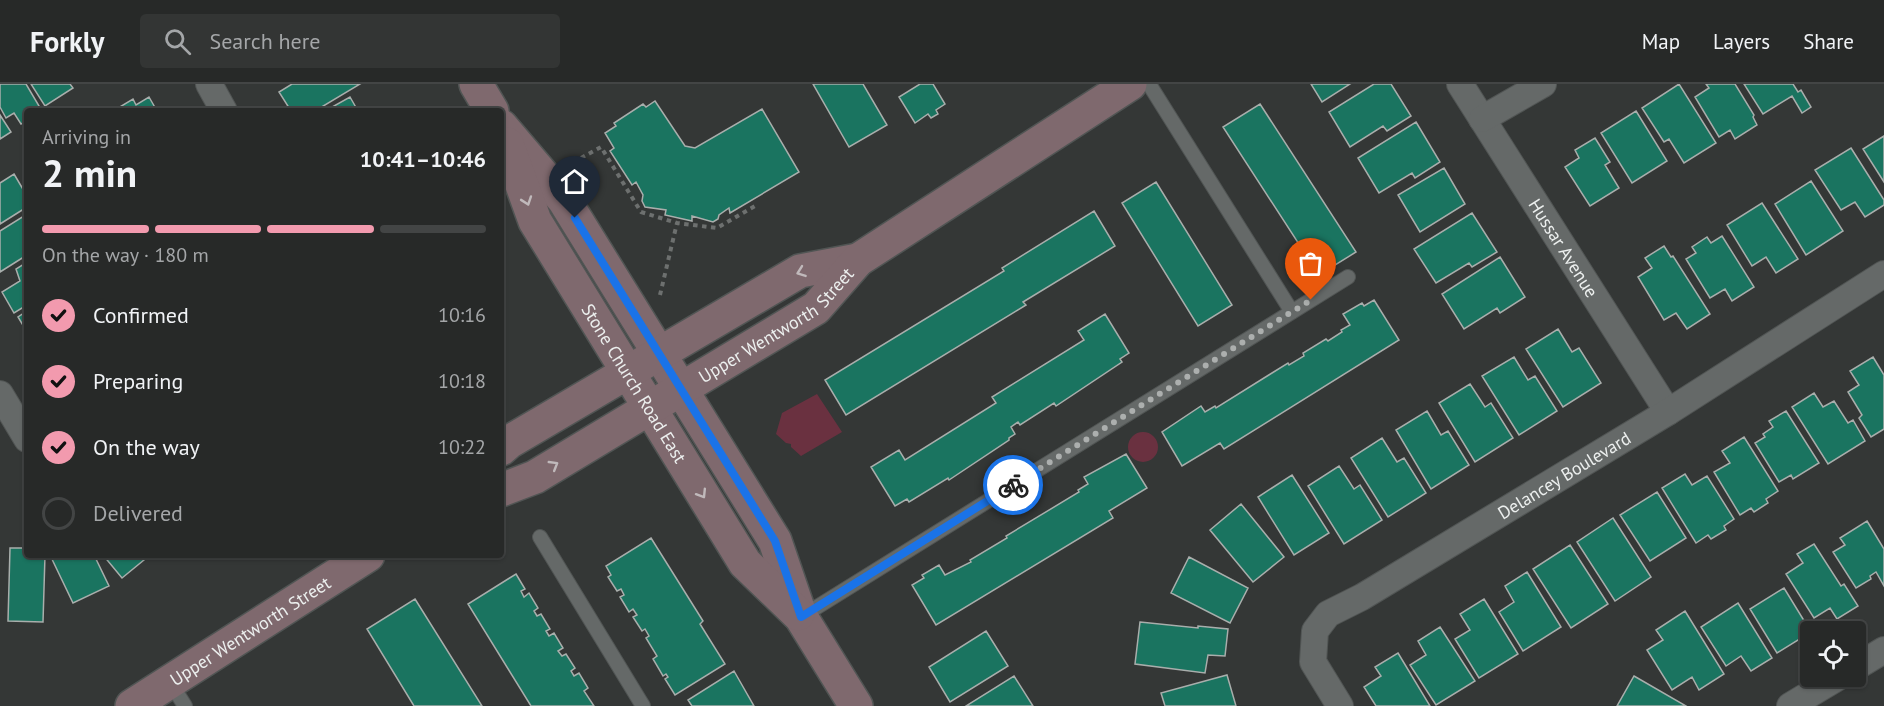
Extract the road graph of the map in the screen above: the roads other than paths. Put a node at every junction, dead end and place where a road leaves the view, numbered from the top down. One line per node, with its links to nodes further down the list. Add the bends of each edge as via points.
1 (209, 84): 7 (street)
2 (476, 84): 8 (main road)
3 (1130, 84): 12 (main road, Upper Wentworth Street)
4 (1149, 84): 15 (lane)
5 (1460, 84): 9 (street, Hussar Avenue)
6 (1543, 84): 9 (street)
7 (222, 108)
8 (490, 108)
9 (1482, 119): 21 (street, Hussar Avenue)
10 (504, 130): 16 (main road, Stone Church Road East, one-way to 10, via 564,200)
11 (504, 134): 17 (main road, Stone Church Road East, one-way to 17, via 535,221)
12 (858, 260): 16 (main road, Upper Wentworth Street, one-way to 16, via 800,271); 18 (main road, Upper Wentworth Street, via 816,308)
13 (1884, 274): 21 (street, Delancey Boulevard)
14 (1348, 277): 15 (lane)
15 (1292, 312): 27 (lane)
16 (659, 354): 17 (main road, Upper Wentworth Street); 18 (main road, Stone Church Road East)
17 (627, 372): 20 (main road, Stone Church Road East); 23 (main road, Upper Wentworth Street)
18 (681, 389): 20 (main road, Upper Wentworth Street); 27 (main road, Stone Church Road East, via 775,541)
19 (0, 394): 22 (street)
20 (649, 408): 24 (main road, Upper Wentworth Street, one-way to 20, via 535,477); 27 (main road, Stone Church Road East, one-way to 27, via 745,564)
21 (1668, 412): 35 (street, Delancey Boulevard, via 1328,614 1315,631 1313,662)
22 (24, 434)
23 (504, 446)
24 (504, 489)
25 (540, 537): 33 (lane)
26 (364, 558): 31 (main road, Upper Wentworth Street)
27 (801, 617): 34 (main road, Stone Church Road East)
28 (1884, 650): 29 (street)
29 (1866, 661)
30 (1822, 687): 36 (street)
31 (177, 694): 32 (main road, Upper Wentworth Street)
32 (132, 706)
33 (643, 706)
34 (856, 706)
35 (1340, 706)
36 (1790, 706)

